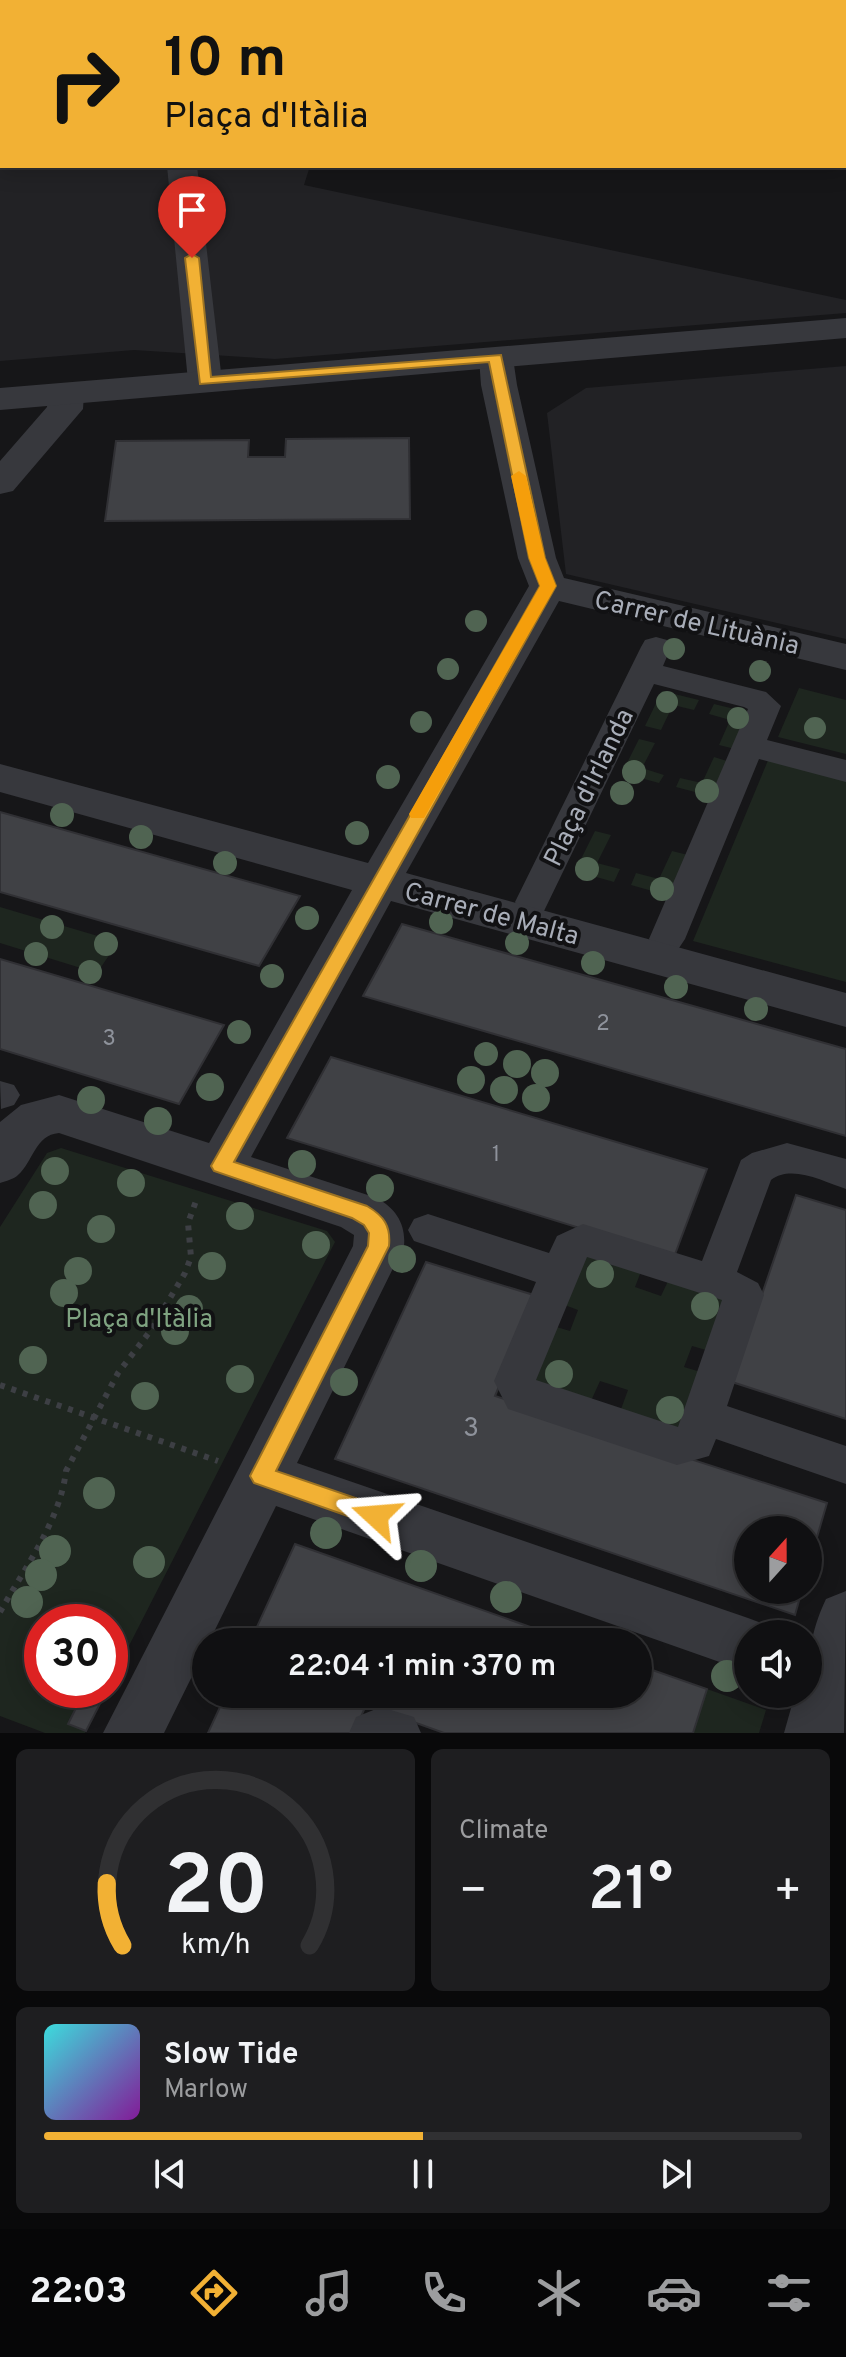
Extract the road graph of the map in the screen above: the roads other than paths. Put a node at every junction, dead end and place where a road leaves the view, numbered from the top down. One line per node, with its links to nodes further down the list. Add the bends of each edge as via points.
1 (182, 168): 4 (street)
2 (846, 328): 3 (street)
3 (496, 358): 4 (street); 9 (street, via 537,558)
4 (205, 381): 5 (street)
5 (66, 394): 6 (street); 8 (street, via 65,409)
6 (13, 398): 7 (street, via 24,417)
7 (0, 444)
8 (0, 483)
9 (548, 586): 10 (street, Carrer de Lituània); 14 (street)
10 (846, 657)
11 (749, 746): 12 (street); 15 (street, Plaça d'Irlanda, via 765,706 762,702 650,659); 16 (street, Plaça d'Irlanda)
12 (846, 771)
13 (0, 778): 14 (street, Carrer de Malta)
14 (379, 882): 17 (street, Carrer de Malta); 20 (street)
15 (532, 902)
16 (667, 939)
17 (846, 1010)
18 (0, 1163): 20 (street, via 32,1119 59,1114)
19 (846, 1174): 23 (street, via 778,1156 766,1160 755,1171)
20 (206, 1180): 26 (street, via 359,1212 380,1231 378,1246)
21 (428, 1230): 22 (street)
22 (560, 1273): 23 (street, via 571,1247 583,1240); 24 (street, via 515,1381 523,1396 677,1446 694,1443)
23 (714, 1281): 24 (street, via 736,1288 744,1299)
24 (704, 1417): 25 (street)
25 (846, 1465)
26 (246, 1470): 28 (street); 30 (street)
27 (846, 1618): 29 (street)
28 (734, 1640)
29 (828, 1673): 33 (street)
30 (133, 1733)
31 (372, 1733): 32 (street)
32 (398, 1733)
33 (814, 1733)

